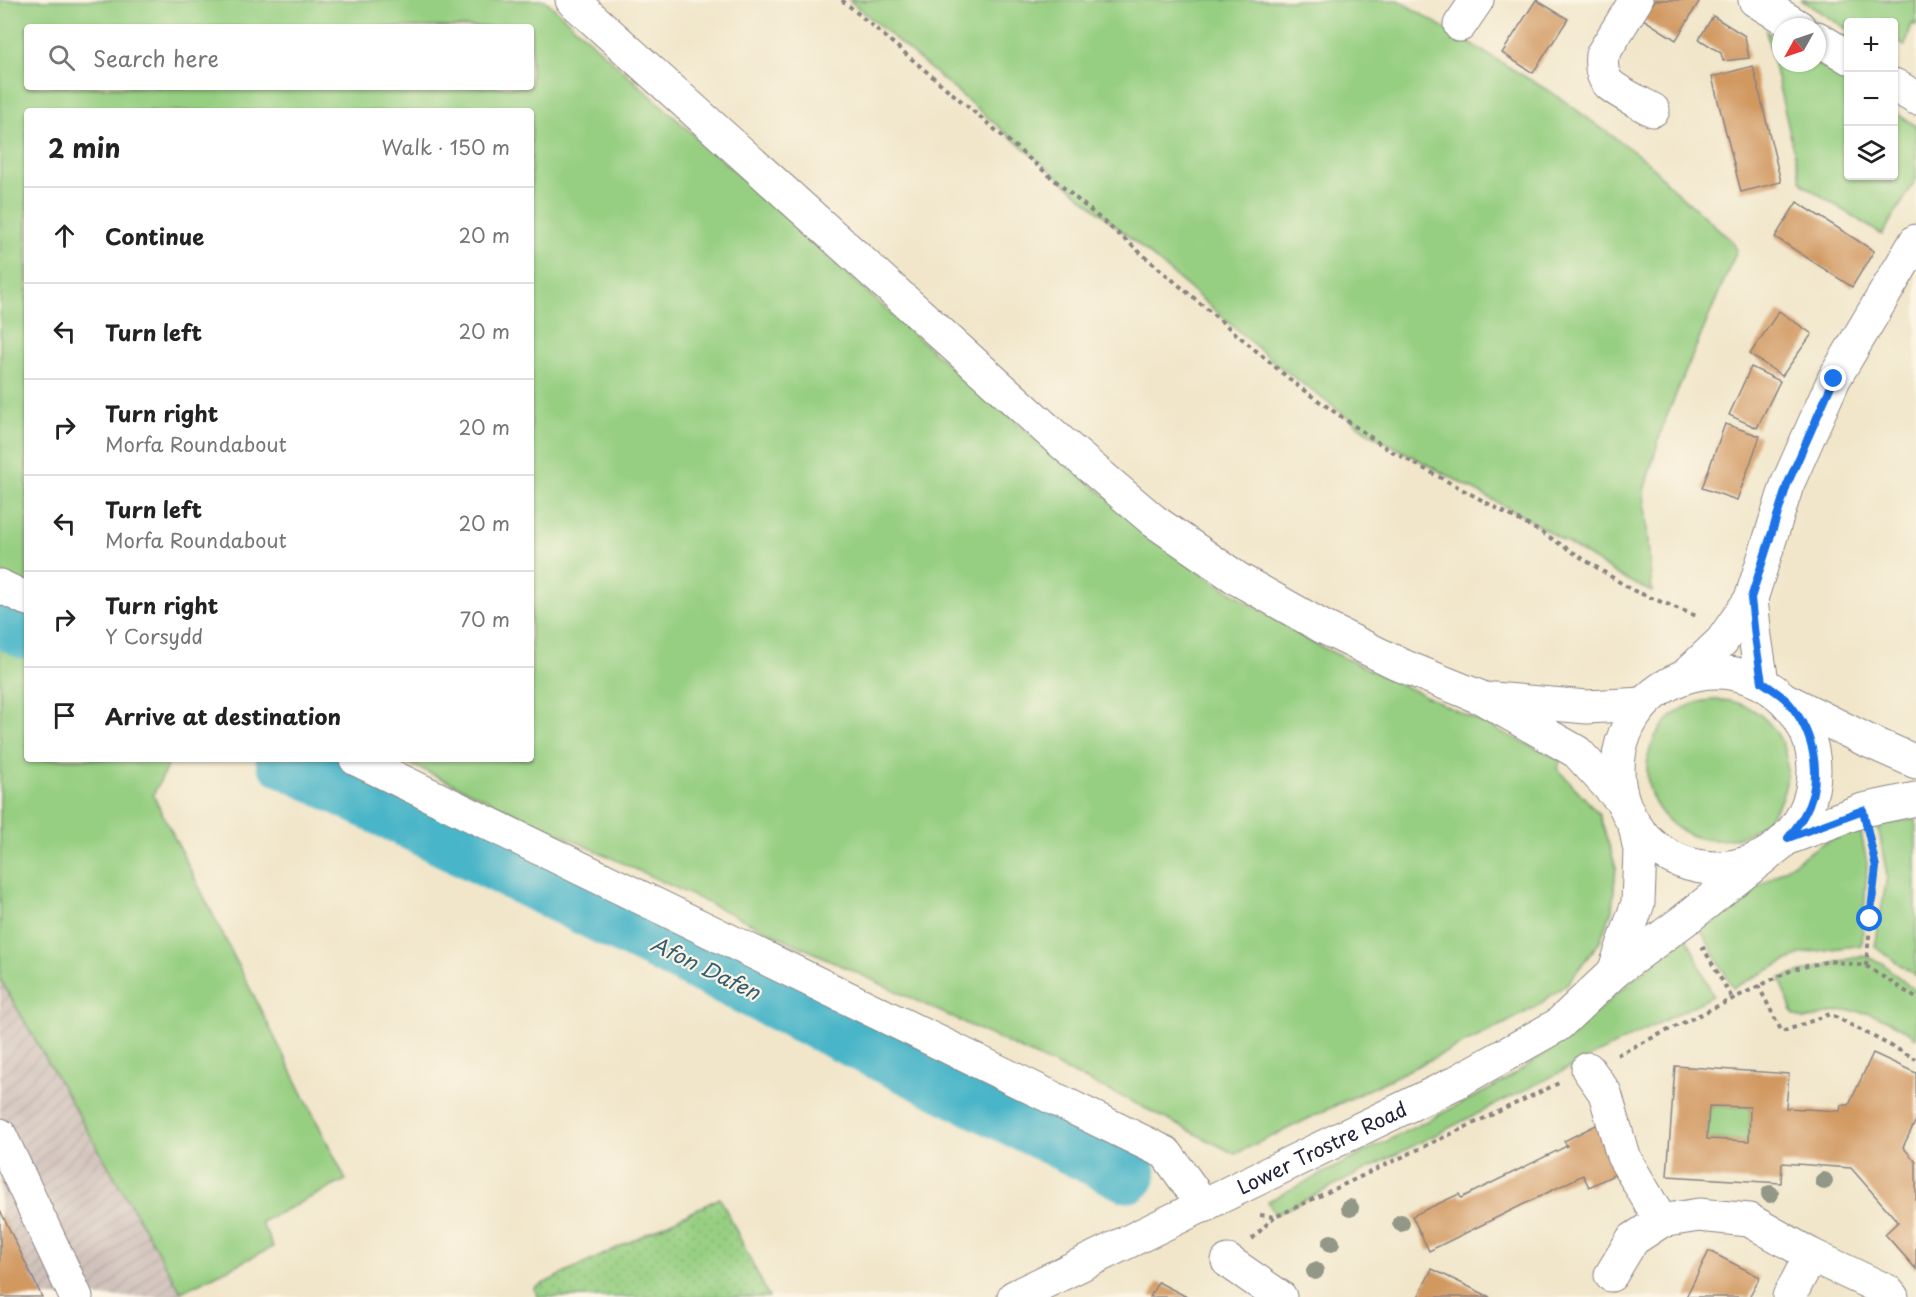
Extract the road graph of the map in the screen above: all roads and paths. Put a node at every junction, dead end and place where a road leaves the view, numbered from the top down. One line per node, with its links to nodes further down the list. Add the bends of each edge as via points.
1 (572, 0): 18 (main road, via 1060,441 1154,521 1238,579 1323,627)
2 (842, 0): 15 (path, via 1309,393 1386,448 1546,534 1632,590)
3 (1636, 0): 10 (main road, via 1602,55 1601,63 1608,84)
4 (1755, 0): 5 (main road)
5 (1785, 18)
6 (1826, 44): 7 (main road)
7 (1844, 55)
8 (1898, 88): 9 (main road)
9 (1916, 98)
10 (1653, 110)
11 (1916, 241): 14 (main road, via 1834,379 1787,485)
12 (0, 586): 13 (main road)
13 (24, 598)
14 (1751, 598): 16 (main road, via 1722,641); 17 (main road, via 1755,637)
15 (1707, 620)
16 (1684, 676): 17 (main road, via 1708,671 1733,672); 19 (main road)
17 (1774, 691): 21 (main road); 25 (main road, via 1805,725 1814,754 1814,785 1805,813)
18 (1482, 698): 19 (main road, via 1587,707); 24 (main road, via 1577,752)
19 (1643, 704): 24 (main road, via 1620,747 1618,774)
20 (362, 762): 34 (main road, via 1166,1153)
21 (1916, 762)
22 (1916, 799): 23 (main road)
23 (1863, 810): 25 (main road); 27 (path, via 1876,867)
24 (1629, 814): 25 (main road, via 1654,847 1678,861 1707,868 1737,867); 28 (main road, Lower Trostre Road, via 1640,850 1638,903)
25 (1777, 847): 26 (main road, Lower Trostre Road)
26 (1686, 919): 28 (main road, Lower Trostre Road); 30 (path)
27 (1866, 966)
28 (1614, 972): 34 (main road, Lower Trostre Road, via 1558,1025 1455,1083)
29 (1758, 985): 31 (path, via 1782,1032 1830,1014)
30 (1732, 998)
31 (1916, 1059)
32 (1588, 1069): 35 (main road, via 1605,1093 1623,1155)
33 (0, 1135): 39 (main road)
34 (1204, 1206): 40 (main road, Lower Trostre Road)
35 (1661, 1221): 36 (main road, via 1699,1215 1749,1220); 38 (main road, via 1632,1240)
36 (1811, 1255): 42 (main road); 43 (main road, via 1887,1291)
37 (1228, 1262): 41 (main road)
38 (1611, 1275)
39 (76, 1297)
40 (1014, 1297)
41 (1280, 1297)
42 (1789, 1297)
43 (1892, 1297)

